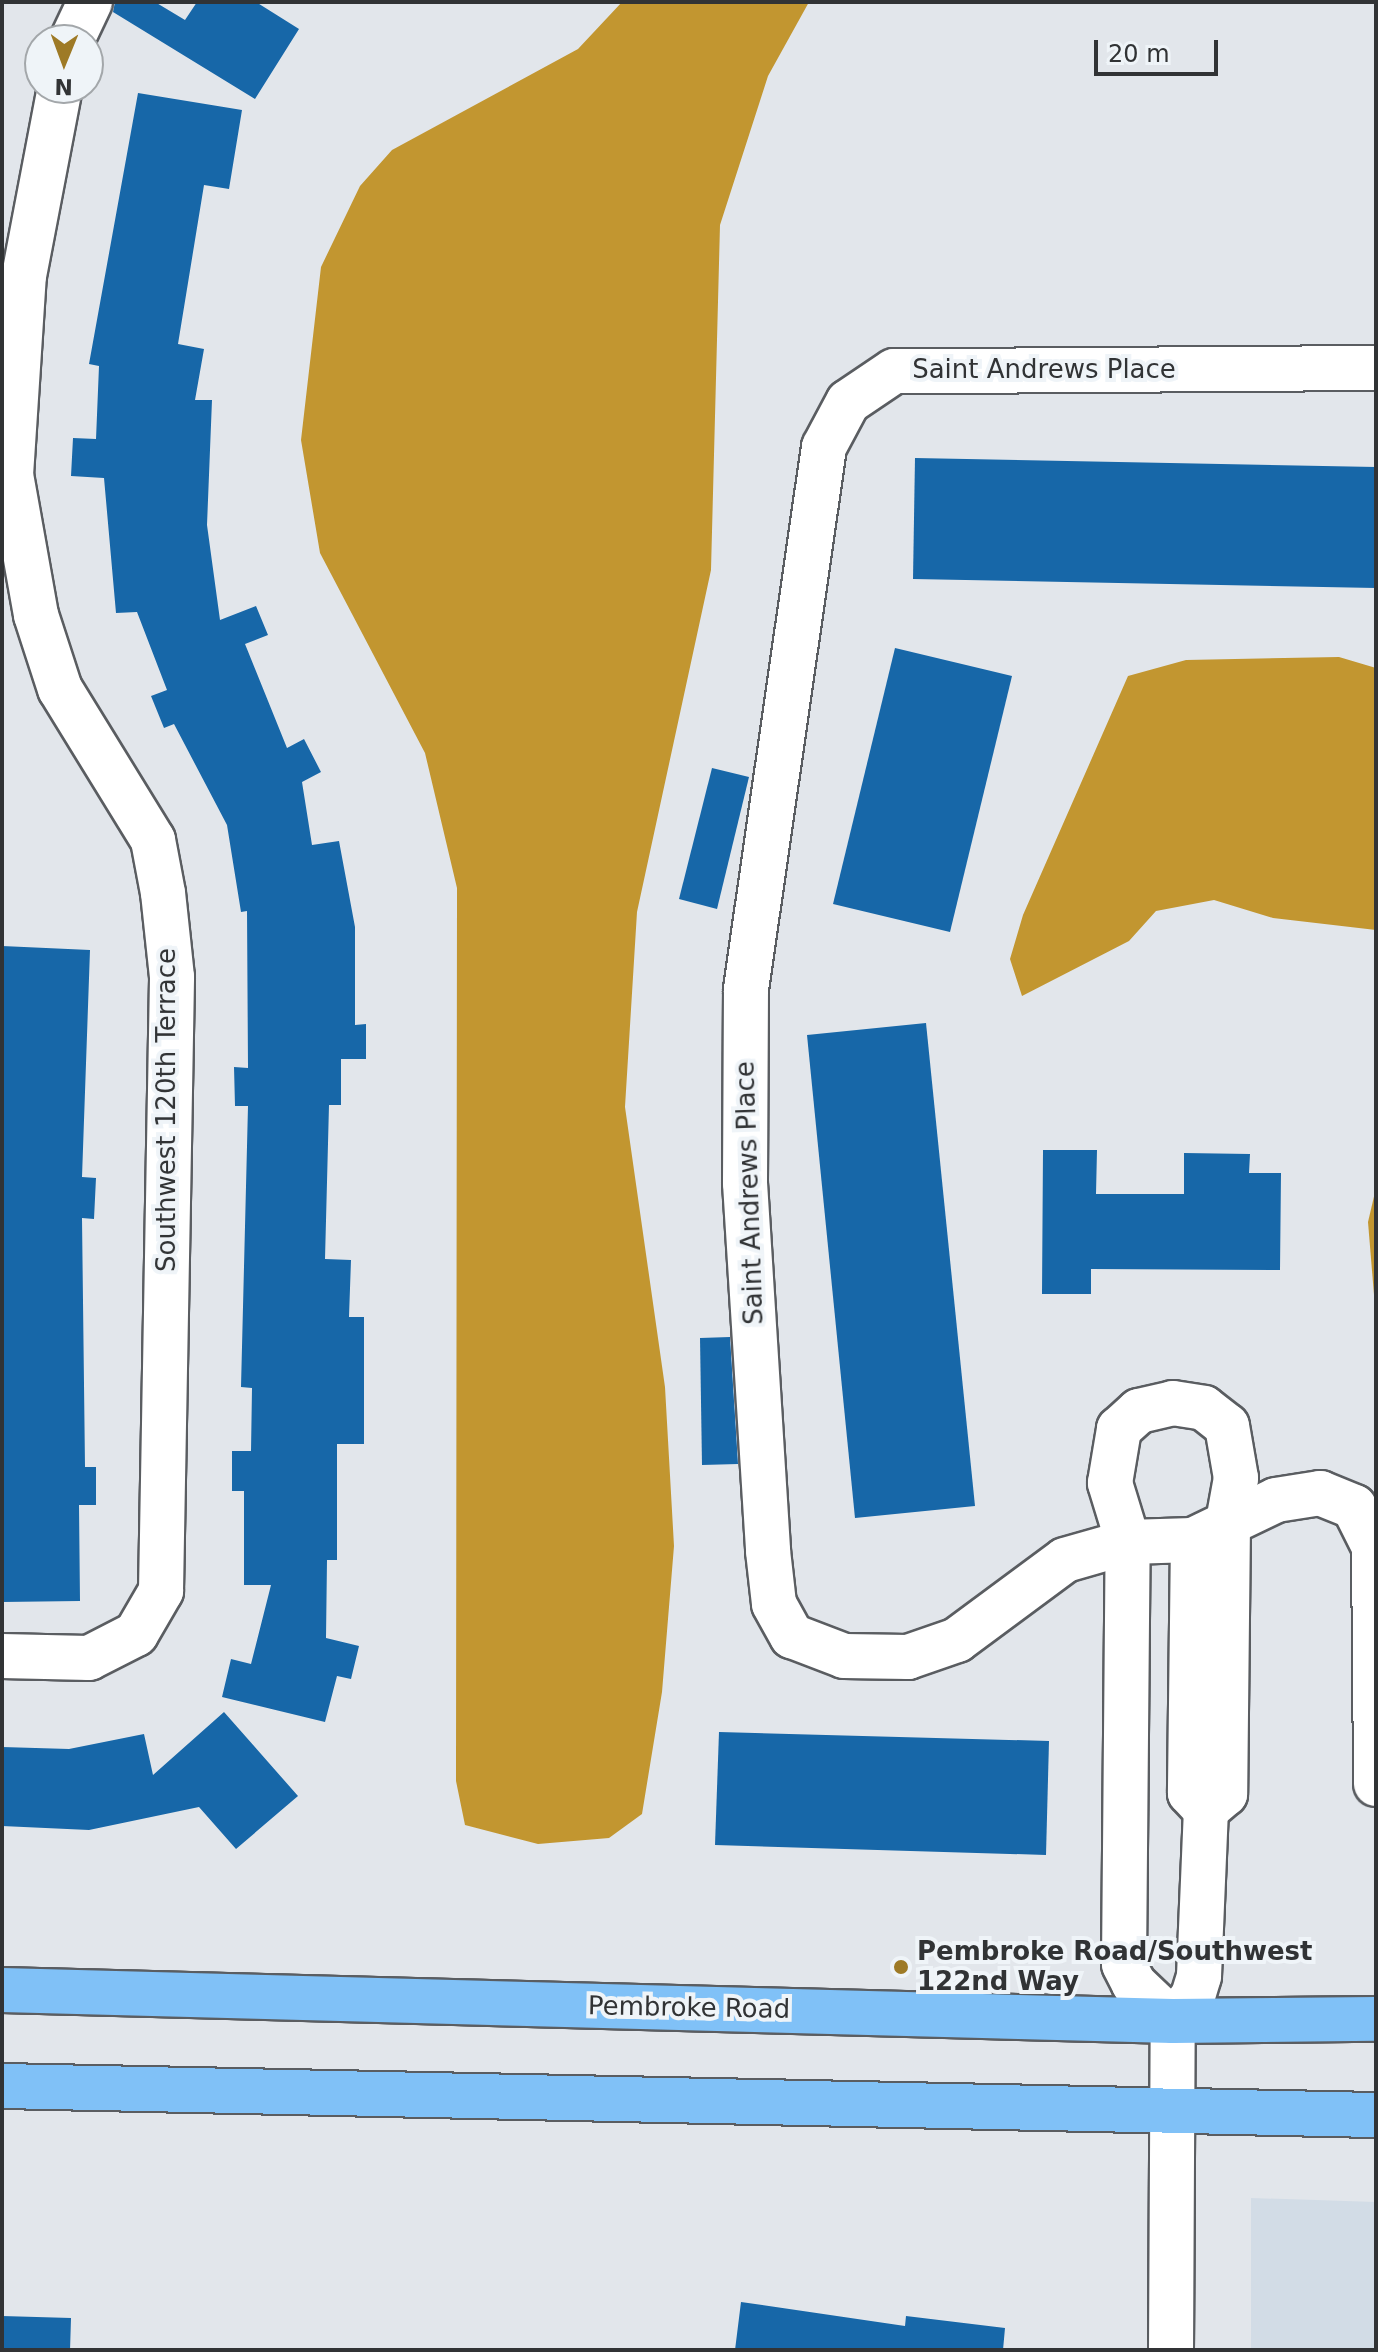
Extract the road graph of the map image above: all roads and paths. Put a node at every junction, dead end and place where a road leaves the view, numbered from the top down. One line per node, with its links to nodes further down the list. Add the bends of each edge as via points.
1 (90, 2): 2 (street)
2 (80, 24)
3 (57, 104): 5 (street, Southwest 120th Terrace, via 24,276 13,405)
4 (1376, 368): 7 (street, Saint Andrews Place, via 894,371 848,402 824,447 746,989 745,1183 774,1604 792,1636 844,1656 908,1657 957,1640 1065,1560)
5 (13, 559): 8 (street, Southwest 120th Terrace, via 60,689 153,840 168,935 161,1591 136,1634 89,1658)
6 (1211, 1531): 7 (street, Saint Andrews Place); 7 (street, via 1236,1478 1227,1426 1204,1408 1173,1403 1139,1411 1119,1429 1110,1483); 9 (street, Saint Andrews Place, via 1276,1500 1320,1493 1354,1507 1374,1547); 12 (street, via 1190,1793 1206,1810 1199,1976 1193,1996)
7 (1128, 1542): 12 (street, via 1123,1958 1134,1984)
8 (2, 1656)
9 (1376, 1784)
10 (2, 1990): 12 (main road, Pembroke Road)
11 (1376, 2019): 12 (main road, Pembroke Road)
12 (1173, 2021): 14 (street)
13 (2, 2086): 14 (main road)
14 (1172, 2113): 15 (main road); 16 (street)
15 (1376, 2115)
16 (1171, 2350)

